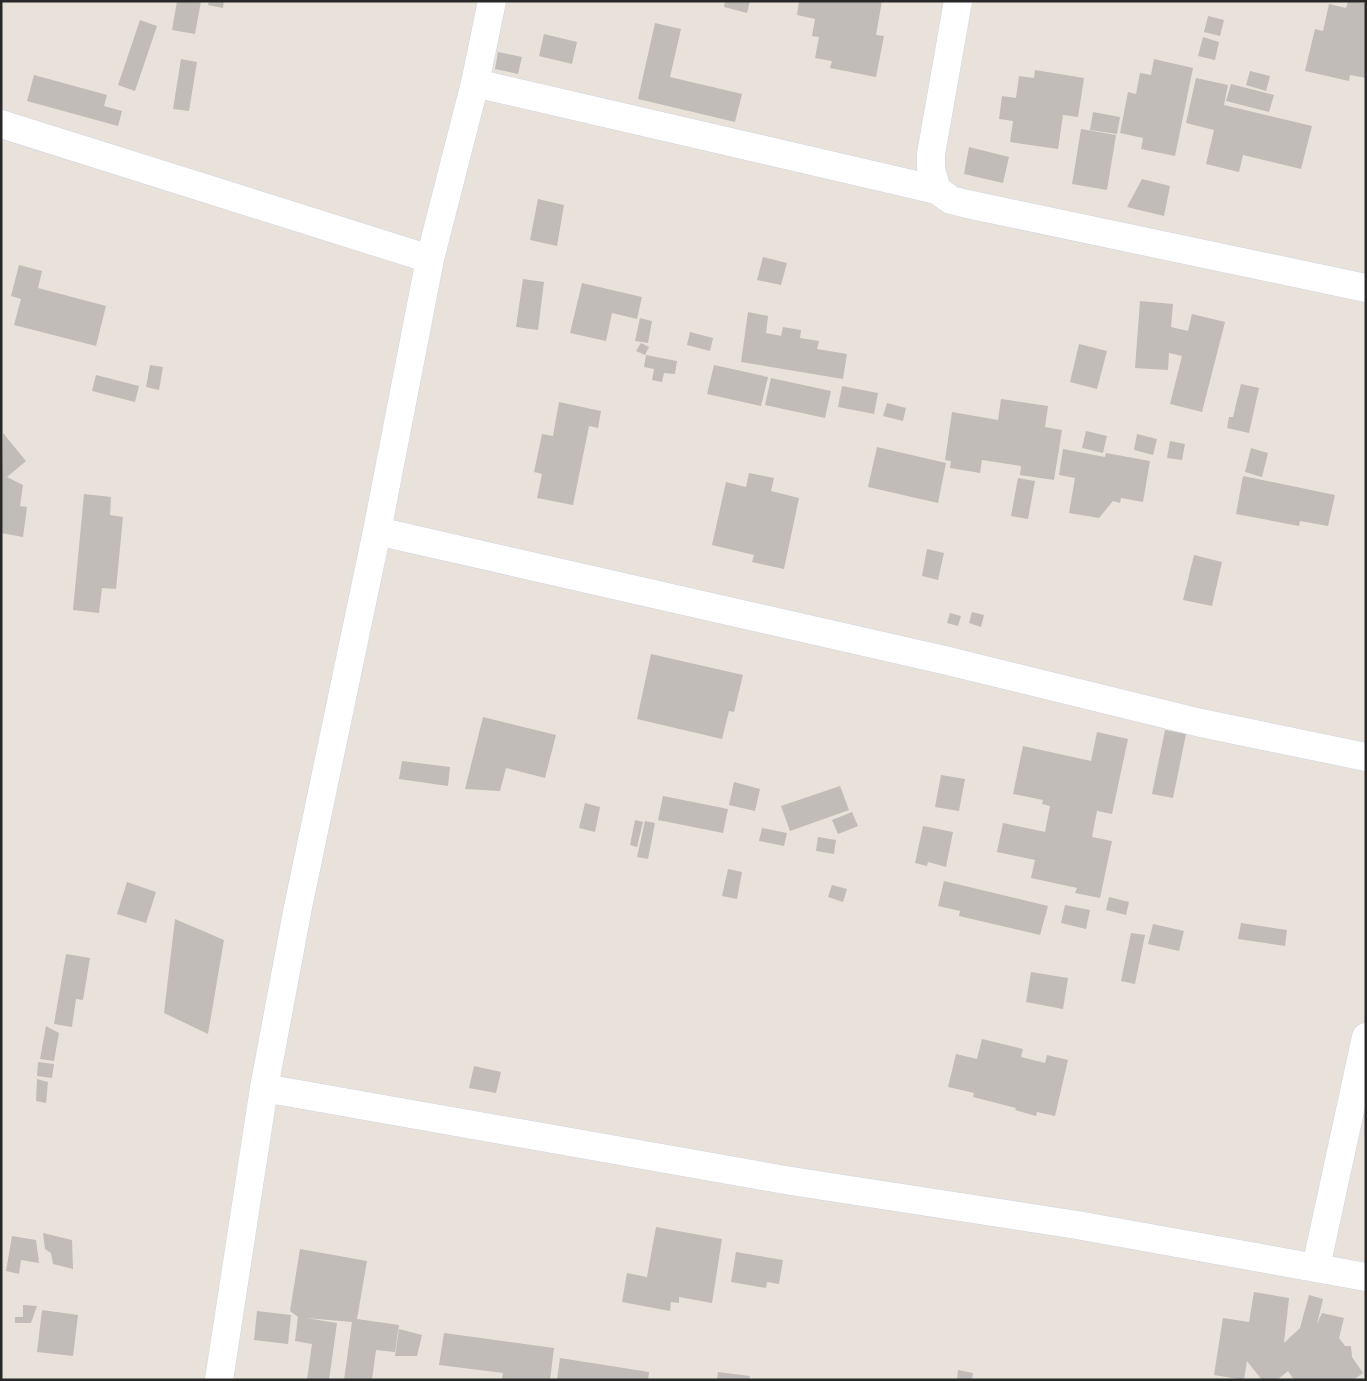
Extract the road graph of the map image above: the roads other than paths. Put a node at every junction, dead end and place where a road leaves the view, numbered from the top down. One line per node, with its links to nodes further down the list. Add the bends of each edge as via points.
1 (492, 1): 3 (street)
2 (958, 1): 5 (street, via 931,154)
3 (476, 83): 5 (street); 6 (street)
4 (1, 124): 6 (street)
5 (937, 190): 7 (street, via 951,200 966,204)
6 (430, 259): 8 (street)
7 (1366, 288)
8 (377, 531): 9 (street, via 934,658 1201,723); 11 (street)
9 (1366, 757)
10 (1366, 1037): 12 (street)
11 (264, 1088): 12 (street, via 772,1177); 14 (street)
12 (1316, 1267): 13 (street)
13 (1366, 1277)
14 (219, 1380)

